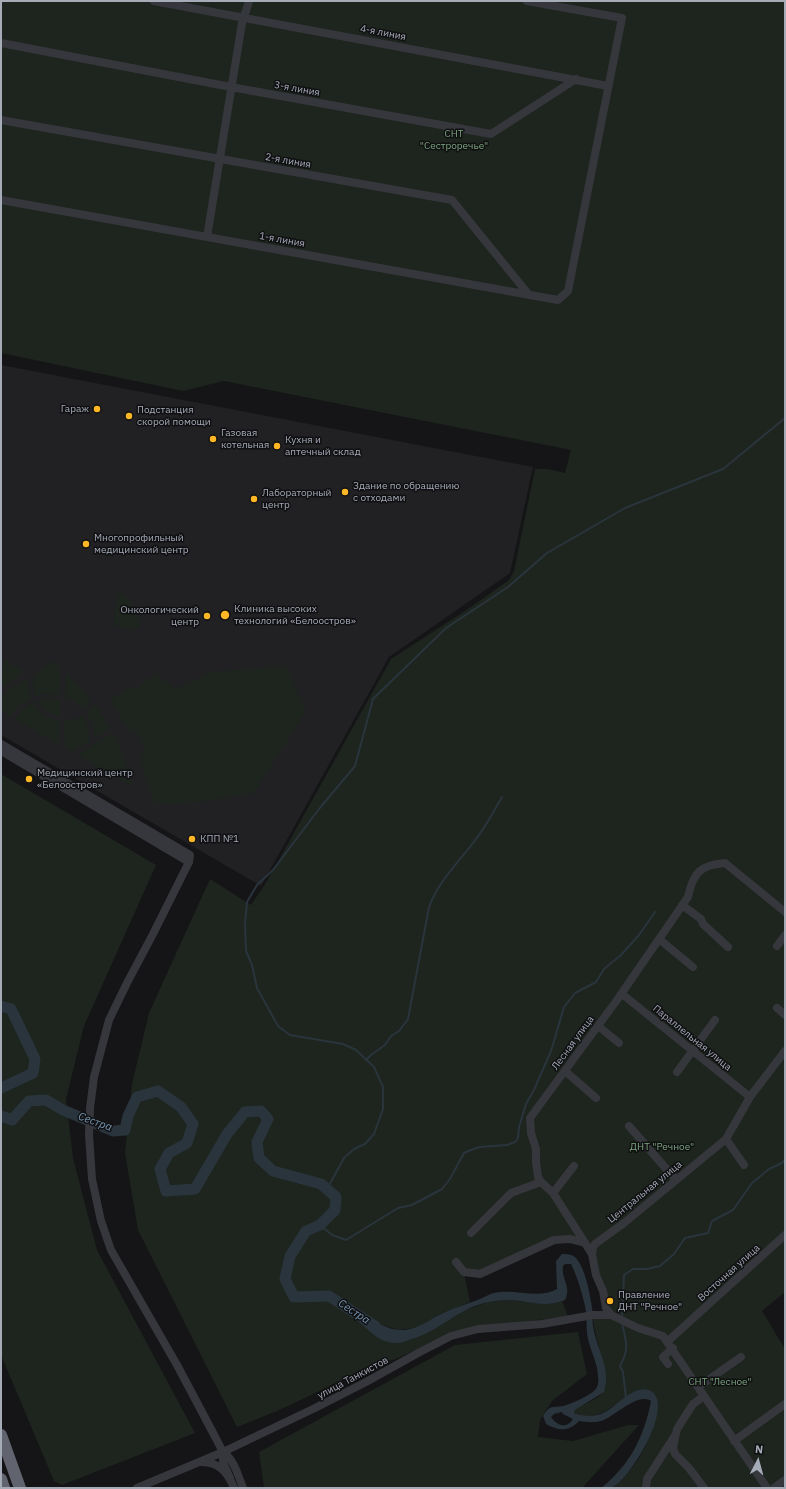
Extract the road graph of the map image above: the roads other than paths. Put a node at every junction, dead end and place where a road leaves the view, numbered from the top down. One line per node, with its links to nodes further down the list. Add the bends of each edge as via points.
1 (154, 1): 4 (street, 4-я линия)
2 (249, 1): 4 (street)
3 (527, 1): 7 (street, via 622,18)
4 (242, 17): 6 (street, 4-я линия); 8 (street)
5 (1, 43): 8 (street, 3-я линия)
6 (576, 79): 7 (street, 4-я линия); 8 (street, 3-я линия, via 490,134)
7 (608, 86): 13 (street, 1-я линия, via 568,291 558,300)
8 (231, 87): 10 (street)
9 (1, 120): 10 (street, 2-я линия)
10 (219, 158): 12 (street); 13 (street, 2-я линия, via 452,200)
11 (1, 200): 12 (street, 1-я линия)
12 (207, 237): 13 (street, 1-я линия)
13 (529, 294)
14 (1, 744): 16 (street, via 190,854)
15 (1, 751): 16 (street)
16 (189, 862): 59 (street, via 109,1020 94,1077 89,1135 92,1180 101,1221 111,1250)
17 (682, 905): 18 (street, Лесная улица, via 688,897 691,882 696,874 710,864 725,863); 20 (street, Лесная улица); 22 (street, via 702,919 703,924)
18 (785, 912)
19 (785, 935): 21 (street)
20 (659, 939): 23 (street); 24 (street, Лесная улица)
21 (777, 946)
22 (728, 947)
23 (693, 967)
24 (622, 994): 28 (street, Лесная улица); 30 (street, Параллельная улица)
25 (777, 1008): 26 (street)
26 (785, 1015)
27 (715, 1020): 30 (street)
28 (598, 1026): 29 (street); 32 (street, Лесная улица)
29 (619, 1043)
30 (692, 1050): 33 (street); 34 (street, Параллельная улица)
31 (785, 1051): 34 (street, Центральная улица)
32 (565, 1071): 35 (street); 41 (street, Лесная улица, via 530,1118 536,1149 536,1171)
33 (677, 1072)
34 (750, 1097): 37 (street, Центральная улица)
35 (596, 1098)
36 (629, 1126): 40 (street)
37 (726, 1139): 38 (street); 40 (street, Центральная улица)
38 (744, 1165)
39 (574, 1166): 42 (street)
40 (676, 1180): 46 (street, Центральная улица, via 595,1244)
41 (541, 1182): 42 (street); 43 (street, via 512,1193)
42 (553, 1193): 45 (street)
43 (471, 1233)
44 (785, 1235): 49 (street, Восточная улица)
45 (585, 1243): 46 (street); 47 (street, via 570,1239 554,1240 480,1274 464,1272)
46 (592, 1254): 48 (street, via 606,1308)
47 (456, 1262)
48 (611, 1315): 49 (street, via 638,1328 655,1332); 58 (street, улица Танкистов, via 478,1330 451,1336 366,1382)
49 (670, 1344): 51 (street, via 663,1357); 52 (street)
50 (741, 1357): 52 (street)
51 (668, 1364)
52 (698, 1387): 53 (street)
53 (704, 1396): 55 (street, via 693,1404); 57 (street)
54 (785, 1404): 57 (street)
55 (676, 1434): 70 (street, via 647,1479); 71 (street, via 673,1448 676,1454)
56 (1, 1435): 66 (highway)
57 (734, 1441): 72 (street)
58 (239, 1444): 59 (street, улица Танкистов); 61 (street, via 234,1451)
59 (223, 1452): 60 (street, улица Танкистов); 61 (street); 62 (street, via 223,1462)
60 (199, 1462): 62 (street, via 215,1464); 67 (street, улица Танкистов)
61 (232, 1463): 69 (street)
62 (230, 1478): 68 (street)
63 (1, 1479): 65 (highway)
64 (785, 1480): 73 (street)
65 (4, 1488)
66 (20, 1488)
67 (136, 1488)
68 (234, 1488)
69 (243, 1488)
70 (646, 1488)
71 (704, 1488)
72 (767, 1488)
73 (774, 1488)

